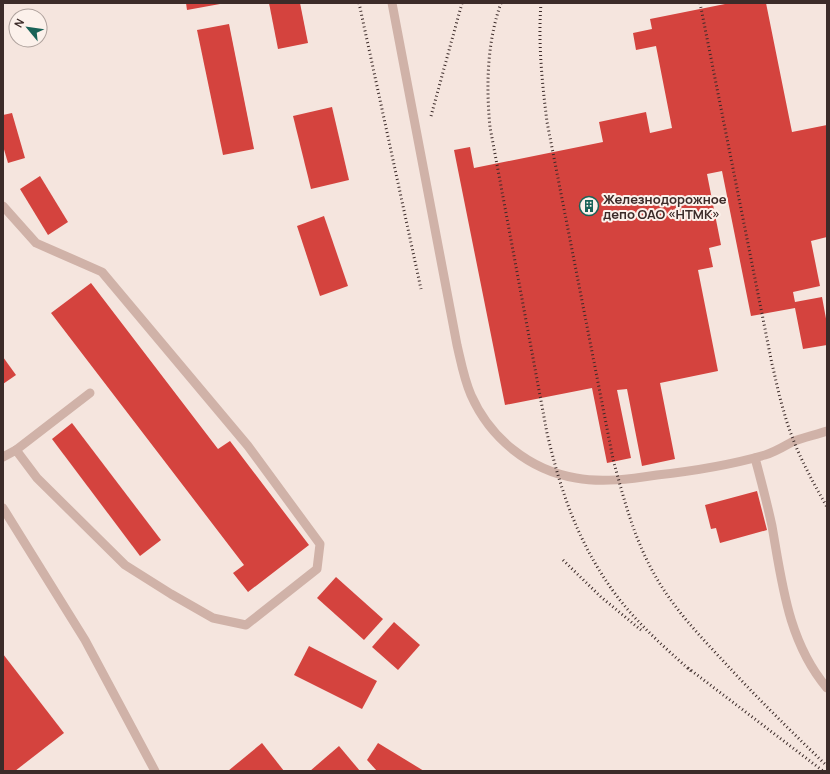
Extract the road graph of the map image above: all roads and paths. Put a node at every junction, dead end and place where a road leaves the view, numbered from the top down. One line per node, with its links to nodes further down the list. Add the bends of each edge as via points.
1 (392, 3): 7 (lane, via 457,345 466,382 476,407 495,434 526,460 546,470 576,478 636,478 687,472)
2 (3, 206): 5 (lane, via 36,243 102,272 248,446 320,544 317,569 246,625 213,618 125,565 37,478)
3 (90, 393): 5 (lane)
4 (827, 431): 7 (lane)
5 (16, 450): 6 (lane)
6 (3, 458)
7 (755, 458): 9 (lane, via 790,619 810,663)
8 (4, 510): 10 (lane, via 84,640)
9 (827, 688)
10 (155, 771)

